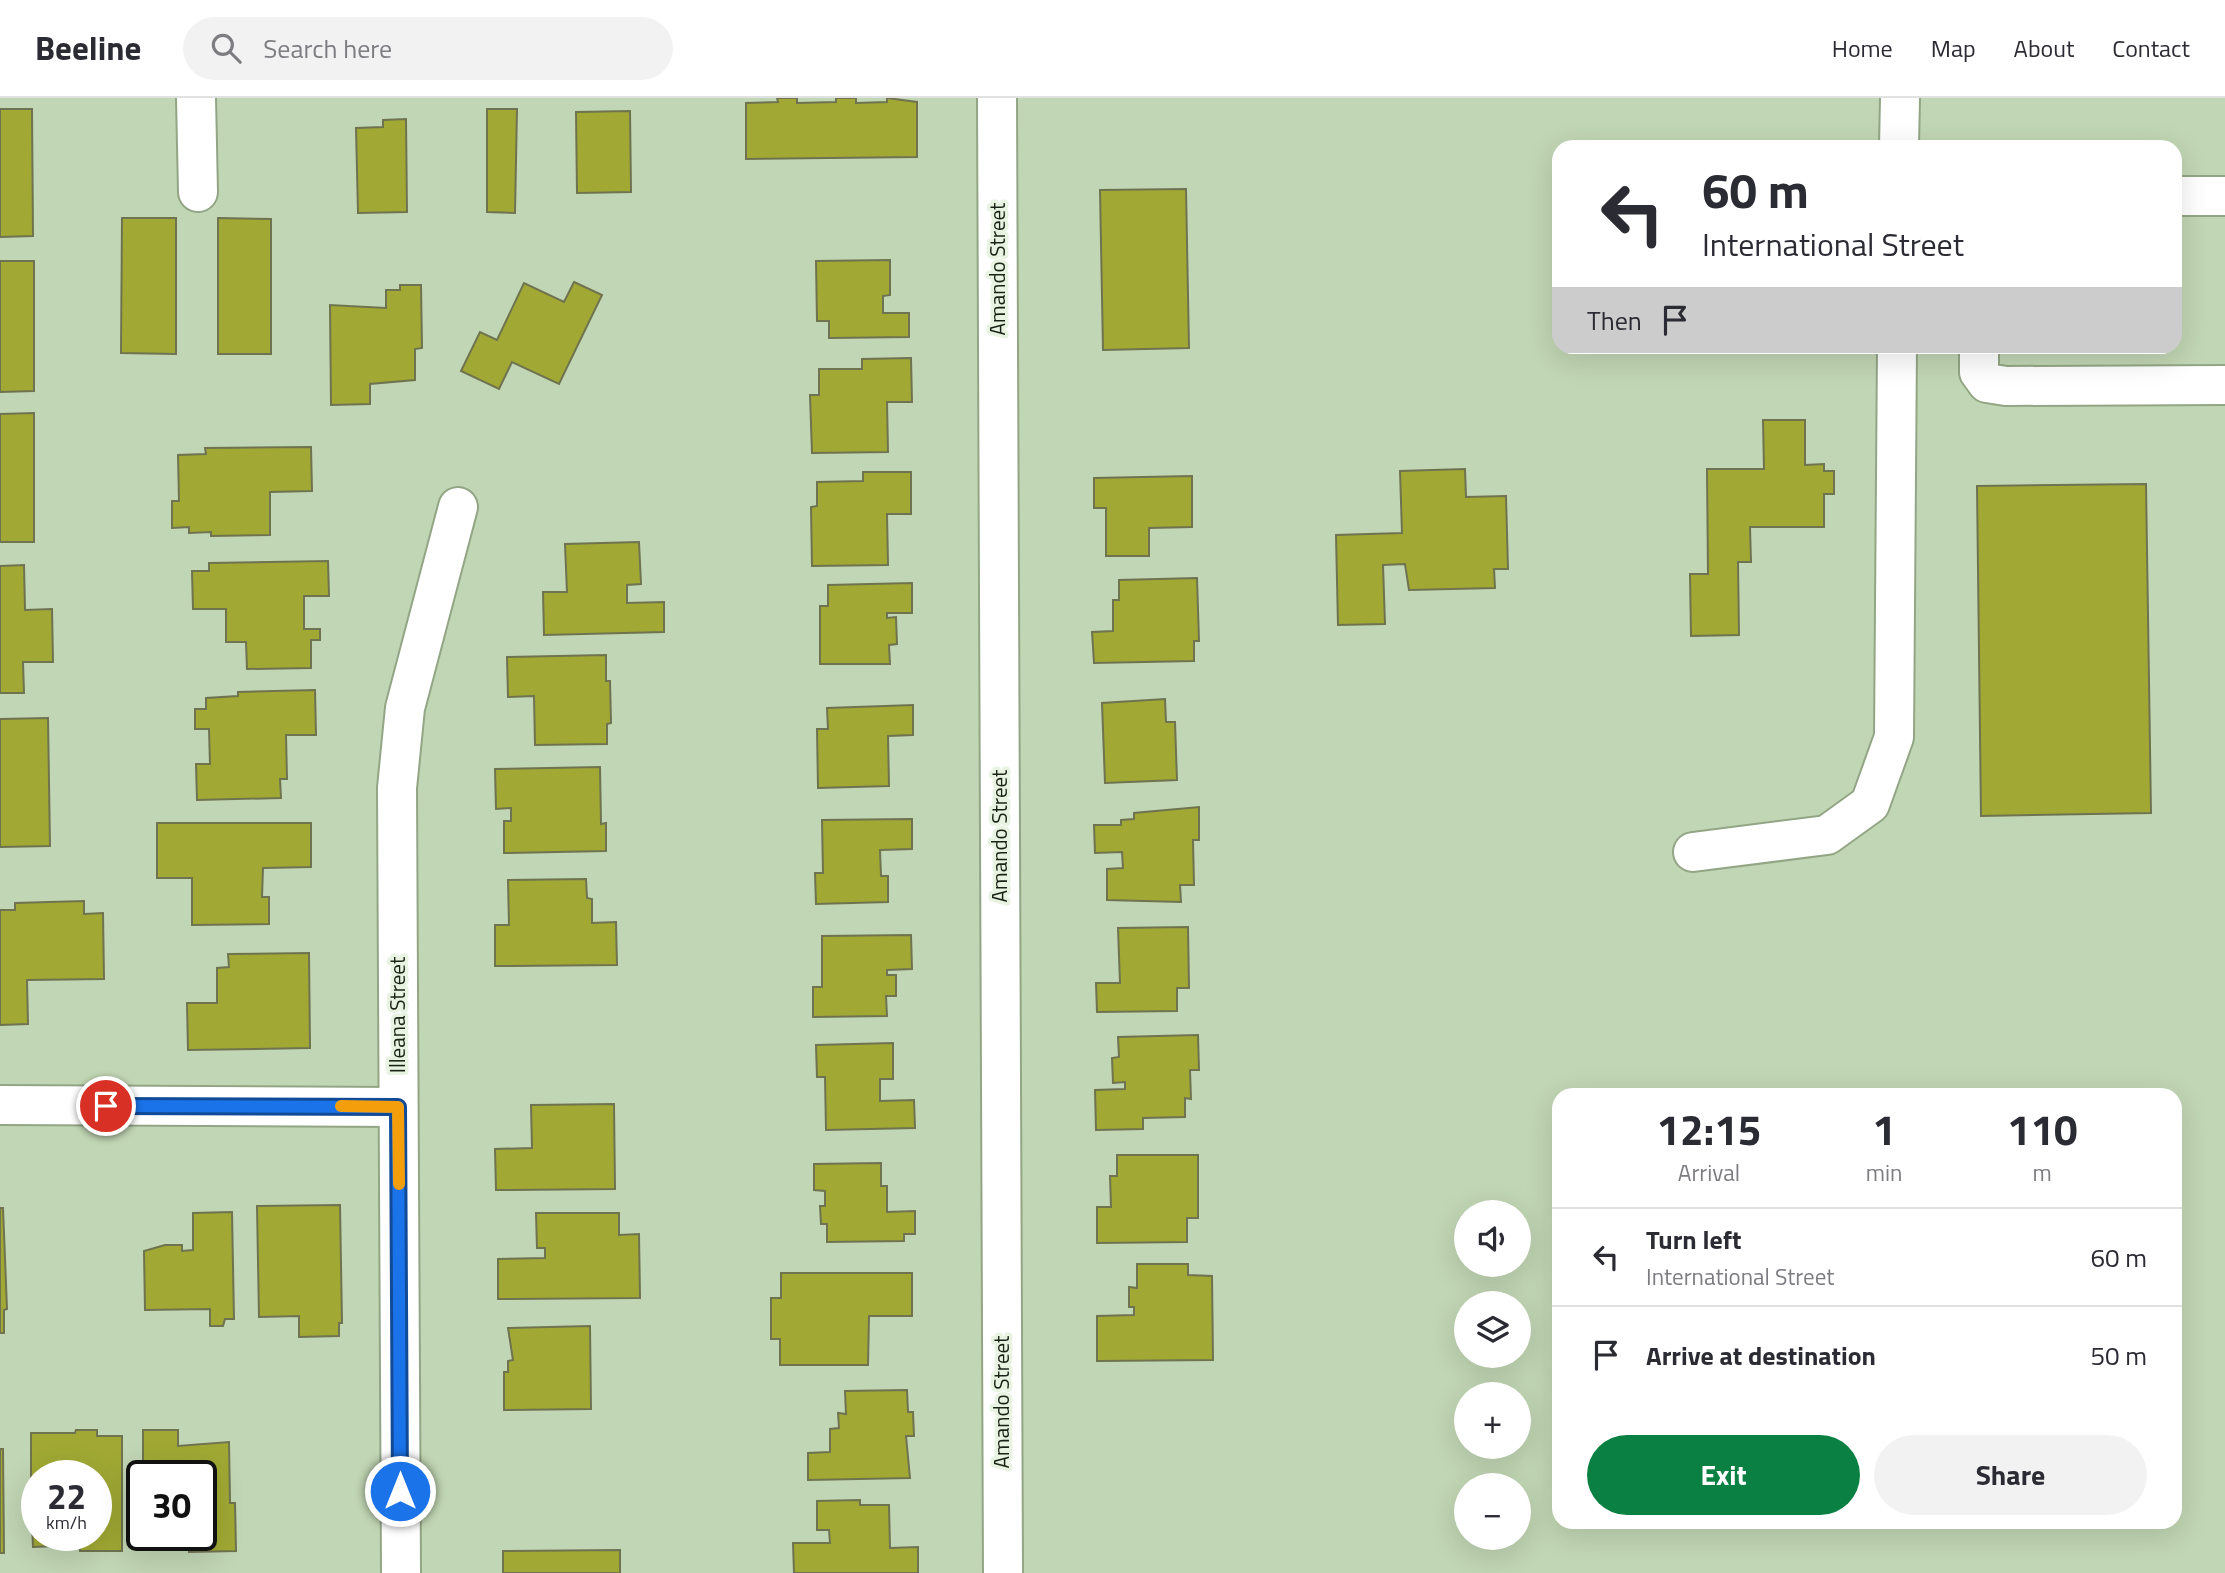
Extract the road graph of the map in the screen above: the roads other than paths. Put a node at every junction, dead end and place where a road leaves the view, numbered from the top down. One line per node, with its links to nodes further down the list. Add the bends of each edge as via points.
1 (196, 98): 5 (street)
2 (997, 98): 16 (street, Amando Street)
3 (1900, 98): 4 (street)
4 (1899, 140)
5 (198, 192)
6 (2182, 196): 7 (street)
7 (2225, 197)
8 (1897, 354): 12 (street, via 1894,737 1870,804 1827,835)
9 (1979, 354): 10 (street, via 1979,372 1987,383 2006,386)
10 (2225, 384)
11 (458, 507): 14 (street, Illeana Street, via 405,708 397,788)
12 (1693, 852)
13 (0, 1105): 14 (street)
14 (398, 1107): 15 (street, Illeana Street)
15 (401, 1573)
16 (1003, 1573)

